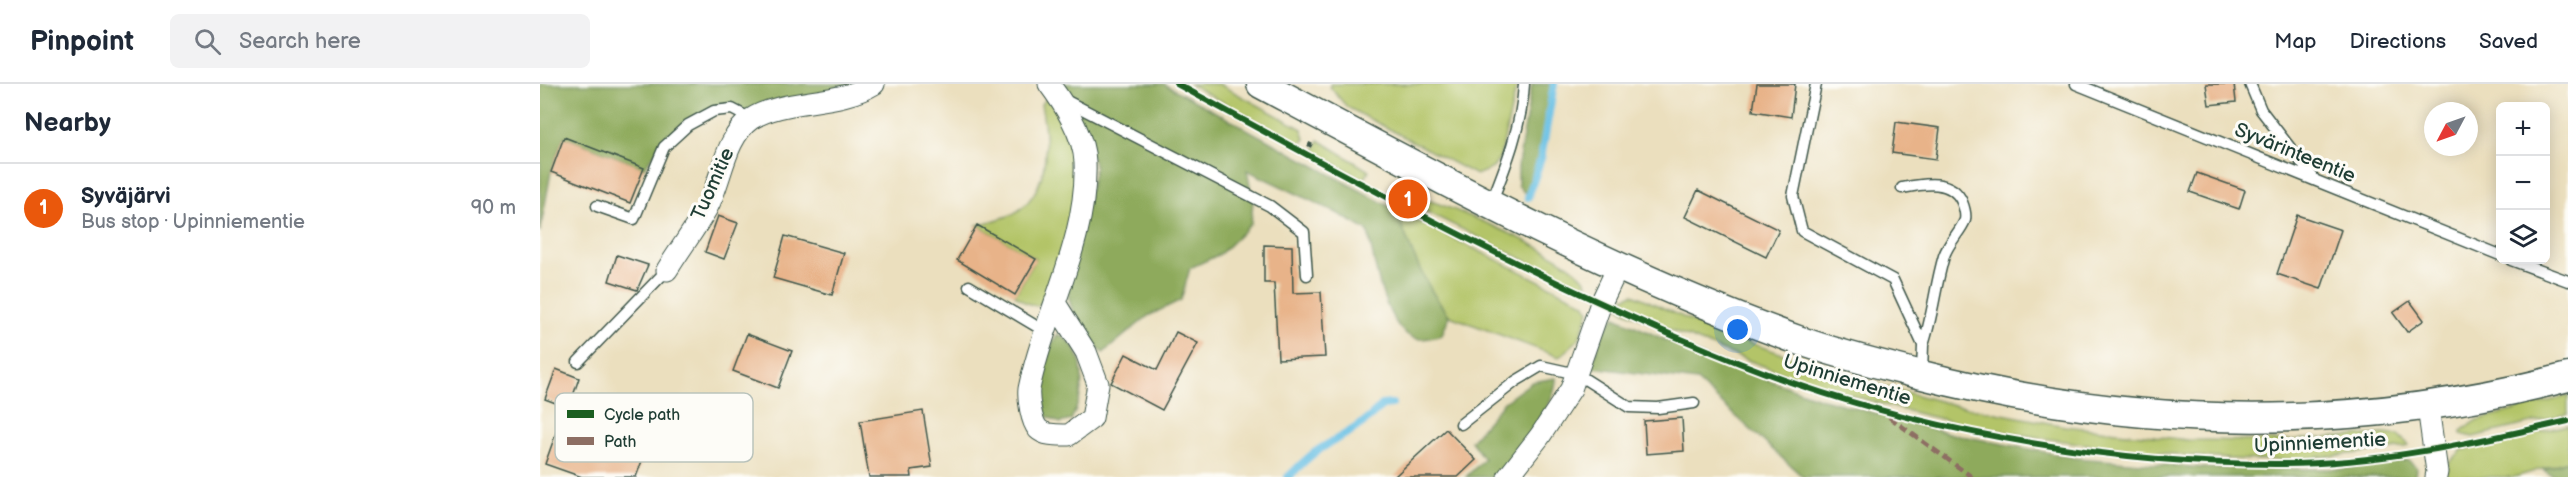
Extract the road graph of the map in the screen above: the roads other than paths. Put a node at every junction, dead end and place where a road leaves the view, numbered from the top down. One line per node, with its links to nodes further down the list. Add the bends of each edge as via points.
1 (874, 84): 10 (street, via 845,96)
2 (1261, 84): 13 (main road, Upinniementie)
3 (1524, 84): 13 (lane, via 1508,159)
4 (1816, 84): 24 (lane, via 1793,196 1802,231 1893,280)
5 (2076, 84): 9 (lane, Syvärinteentie)
6 (2104, 84): 9 (lane)
7 (2250, 84): 11 (lane, via 2261,110)
8 (1054, 90): 19 (lane, via 1270,206 1304,232); 22 (street, via 1086,160 1077,230)
9 (2113, 99): 11 (lane, Syvärinteentie)
10 (751, 119): 14 (lane, via 732,109 714,111 688,124 664,147 634,219); 18 (street, Tuomitie, via 734,137 706,209)
11 (2315, 181): 15 (lane, Syvärinteentie)
12 (1902, 188): 24 (lane, via 1946,186 1959,196 1964,207 1965,221 1945,253)
13 (1491, 204): 17 (main road, Upinniementie)
14 (597, 206)
15 (2496, 253)
16 (2522, 264): 20 (lane)
17 (1618, 267): 26 (street); 27 (main road, Upinniementie, via 1801,341)
18 (667, 270): 25 (lane)
19 (1307, 276)
20 (2568, 281)
21 (969, 286): 23 (lane)
22 (1055, 303): 23 (street); 23 (street, via 1086,351 1098,384 1092,418 1069,435 1048,434 1038,429 1034,420 1029,392)
23 (1046, 332)
24 (1923, 345): 27 (lane)
25 (578, 362)
26 (1577, 374): 29 (lane, via 1629,407); 31 (lane, via 1540,366); 32 (street, via 1540,436)
27 (1921, 375): 30 (main road, Upinniementie, via 2093,410 2183,417 2337,417)
28 (2568, 377): 30 (main road, Upinniementie)
29 (1694, 403)
30 (2428, 407): 33 (street)
31 (1461, 424)
32 (1508, 477)
33 (2436, 477)

